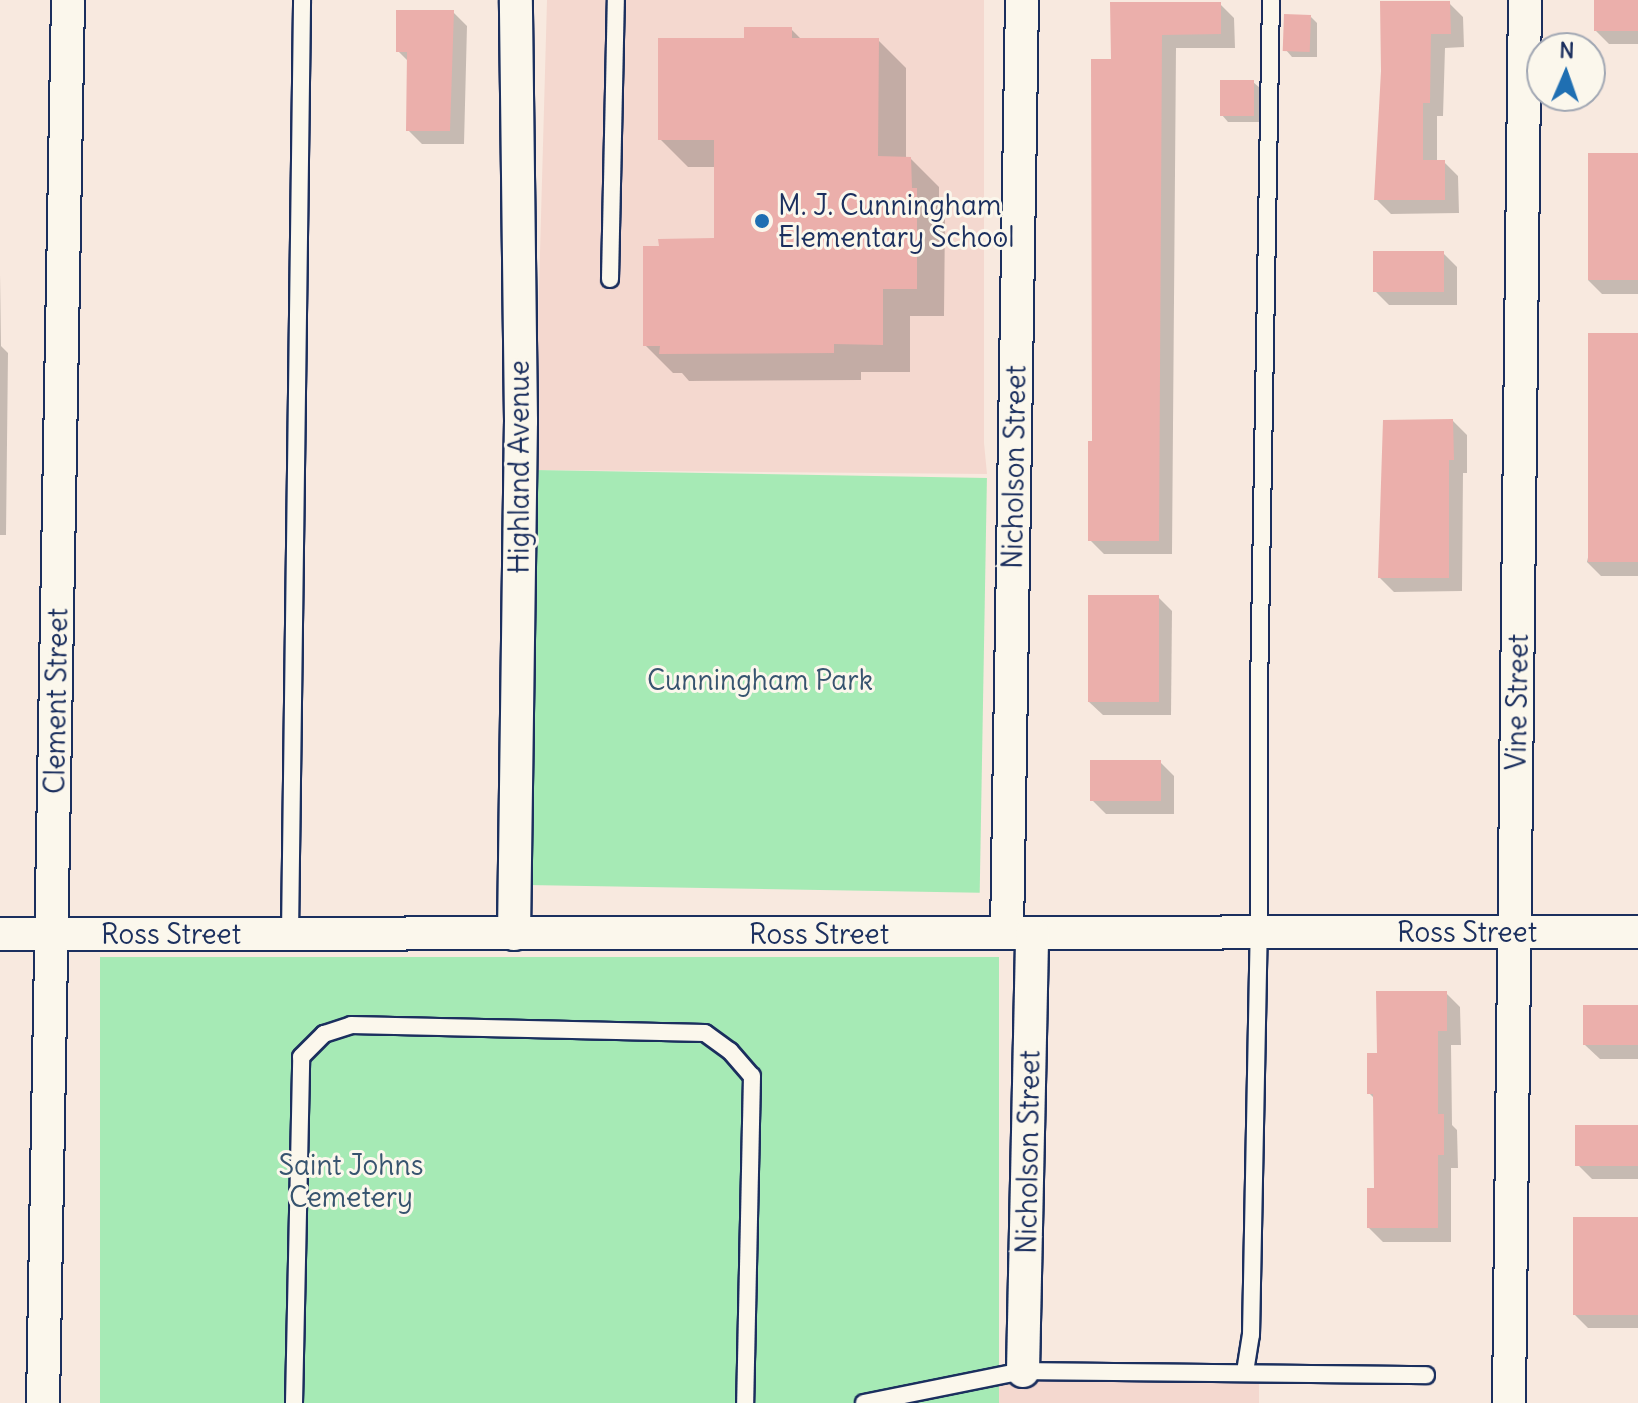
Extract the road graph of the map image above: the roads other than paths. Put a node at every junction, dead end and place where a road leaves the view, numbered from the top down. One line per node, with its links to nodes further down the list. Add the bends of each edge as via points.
1 (68, 0): 14 (street, Clement Street)
2 (302, 0): 15 (lane)
3 (516, 0): 16 (street, Highland Avenue, via 521,421)
4 (616, 0): 8 (lane)
5 (1022, 0): 11 (street, Nicholson Street)
6 (1271, 0): 12 (lane)
7 (1525, 0): 9 (street, Vine Street)
8 (610, 279)
9 (1514, 932): 10 (street, Ross Street); 12 (street, Ross Street); 24 (street, Vine Street)
10 (1638, 932)
11 (1019, 933): 12 (street, Ross Street); 16 (street, Ross Street); 17 (street, Nicholson Street)
12 (1259, 933): 18 (lane, via 1251,1335)
13 (0, 934): 14 (street, Ross Street)
14 (51, 934): 15 (street, Ross Street); 20 (street, Clement Street)
15 (290, 934): 16 (street, Ross Street)
16 (514, 934)
17 (1023, 1371): 18 (lane); 23 (lane)
18 (1245, 1372): 19 (lane)
19 (1426, 1375)
20 (43, 1403)
21 (294, 1403): 22 (lane, via 301,1057 324,1034 351,1025 705,1033 730,1051 752,1076)
22 (745, 1403)
23 (864, 1403)
24 (1509, 1403)

